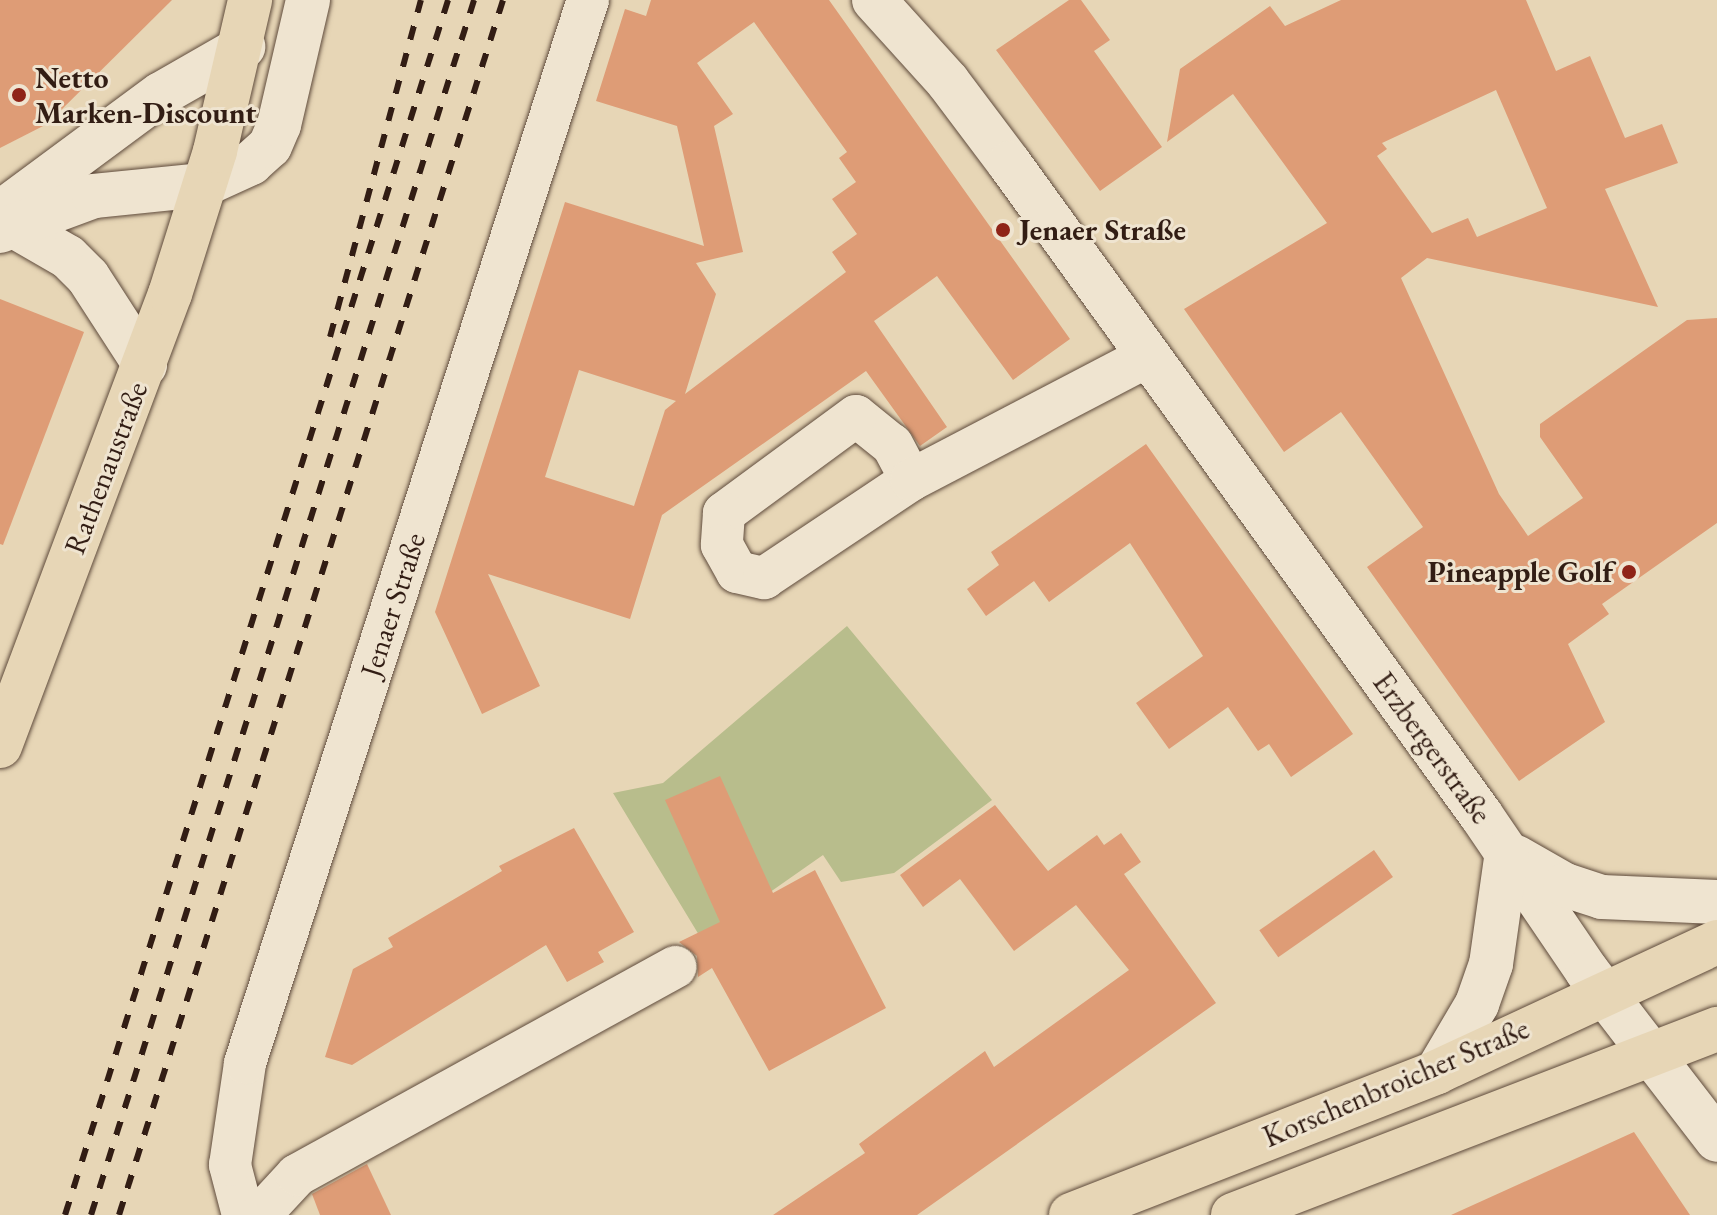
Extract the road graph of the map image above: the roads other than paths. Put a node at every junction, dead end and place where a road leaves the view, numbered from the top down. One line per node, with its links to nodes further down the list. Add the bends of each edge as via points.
1 (250, 0): 6 (main road, Rathenaustraße)
2 (308, 0): 8 (main road, via 270,146 251,163)
3 (588, 0): 23 (street, Jenaer Straße, via 245,1063 230,1165)
4 (874, 0): 7 (main road, Erzbergerstraße)
5 (898, 0): 7 (main road, Erzbergerstraße)
6 (243, 47): 8 (main road, Rathenaustraße); 9 (main road, via 161,94)
7 (948, 82): 10 (main road, Erzbergerstraße)
8 (203, 185): 9 (main road, via 106,194); 11 (main road, Rathenaustraße)
9 (5, 223): 11 (main road, via 68,257 88,277)
10 (1148, 356): 12 (street); 14 (main road, Erzbergerstraße)
11 (145, 365): 13 (main road, Rathenaustraße)
12 (911, 480)
13 (0, 746)
14 (1507, 852): 15 (main road, via 1565,885 1602,897); 18 (main road, Erzbergerstraße); 21 (main road, via 1491,964 1477,1004)
15 (1717, 902)
16 (1717, 942): 18 (main road, Korschenbroicher Straße)
17 (676, 967): 24 (street, via 297,1175)
18 (1603, 992): 20 (main road, Erzbergerstraße); 21 (main road, Korschenbroicher Straße)
19 (1717, 1029): 20 (main road, Korschenbroicher Straße)
20 (1653, 1055): 22 (main road, Erzbergerstraße); 26 (main road, Korschenbroicher Straße)
21 (1437, 1072): 25 (main road, Korschenbroicher Straße)
22 (1717, 1140)
23 (243, 1215)
24 (260, 1215)
25 (1071, 1215)
26 (1233, 1215)

